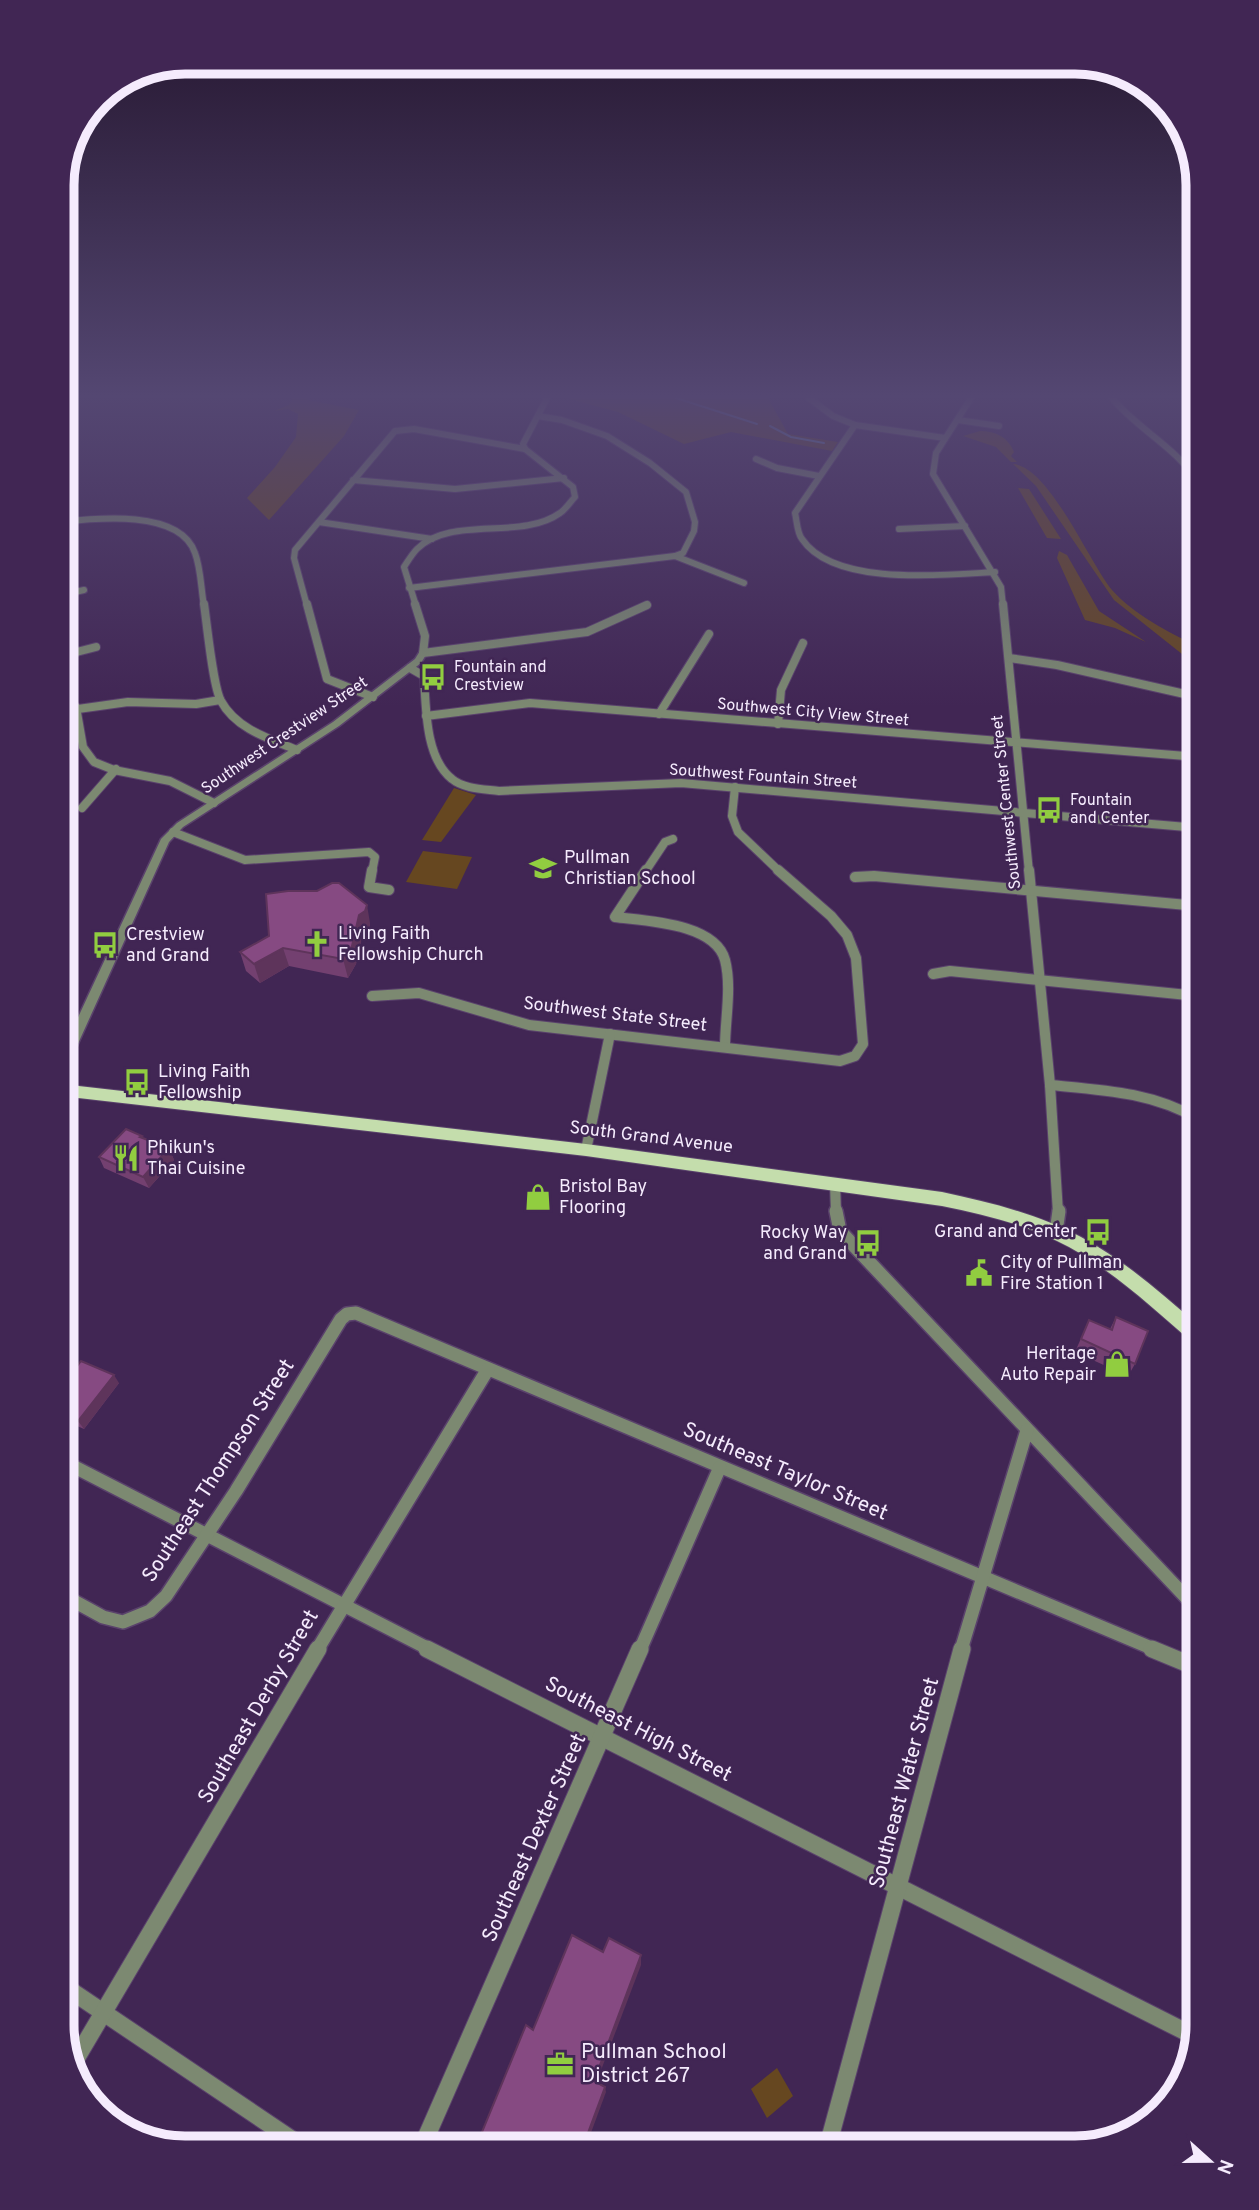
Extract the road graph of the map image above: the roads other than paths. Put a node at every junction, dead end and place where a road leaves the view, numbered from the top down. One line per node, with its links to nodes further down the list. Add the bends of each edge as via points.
1 (336, 501): 7 (street)
2 (573, 501): 10 (street, via 557,516 540,522)
3 (688, 501): 11 (street, via 694,531 683,553)
4 (803, 501): 12 (street, via 795,513 794,526 800,538 828,560 848,568 873,574)
5 (950, 501): 8 (street, Southwest Center Street)
6 (74, 521): 27 (street, via 112,519 160,525 190,542)
7 (319, 522): 10 (street); 26 (street, via 300,543 294,558 325,673 334,684)
8 (965, 526): 9 (street); 12 (street, Southwest Center Street)
9 (899, 529)
10 (432, 539): 14 (street, via 408,556 404,567)
11 (675, 556): 13 (street); 14 (street)
12 (995, 572): 23 (street, Southwest Center Street, via 1001,587)
13 (744, 583)
14 (409, 589): 22 (street, via 425,636)
15 (84, 590): 16 (street)
16 (74, 592)
17 (647, 605): 22 (street, via 587,632)
18 (709, 634): 30 (street)
19 (803, 643): 32 (street, via 781,690)
20 (96, 648): 21 (street)
21 (74, 653)
22 (423, 653): 24 (street, Southwest Crestview Street)
23 (1009, 658): 25 (street, via 1062,664); 33 (street, Southwest Center Street)
24 (410, 668): 26 (street, Southwest Crestview Street); 31 (street, Southwest Fountain Street, via 424,676)
25 (1186, 695)
26 (373, 697): 34 (street, Southwest Crestview Street)
27 (219, 700): 29 (street, via 128,702); 34 (street, via 258,734)
28 (74, 702): 29 (street)
29 (78, 709): 36 (street, via 88,757)
30 (659, 714): 31 (street, Southwest City View Street, via 530,703); 32 (street, Southwest City View Street)
31 (426, 716): 37 (street, Southwest Fountain Street, via 445,772 471,787 499,791 681,783)
32 (778, 724): 33 (street, Southwest City View Street)
33 (1016, 743): 35 (street, Southwest City View Street); 40 (street, Southwest Center Street)
34 (297, 750): 38 (street, Southwest Crestview Street)
35 (1186, 756)
36 (116, 769): 38 (street, via 172,781); 39 (street)
37 (735, 788): 40 (street, Southwest Fountain Street); 54 (street, Southwest State Street, via 732,816 738,832 847,935 856,958 863,1044 855,1056 840,1061)
38 (214, 803): 42 (street, Southwest Crestview Street)
39 (82, 808)
40 (1024, 813): 41 (street, Southwest Fountain Street); 46 (street, Southwest Center Street)
41 (1186, 827)
42 (173, 832): 45 (street, via 245,860 369,852 375,857 369,887); 53 (street, Southwest Crestview Street)
43 (673, 839): 54 (street, via 665,842 615,918 680,926 715,944 725,958)
44 (855, 877): 46 (street)
45 (389, 890)
46 (1032, 892): 47 (street); 49 (street, Southwest Center Street)
47 (1186, 905)
48 (933, 974): 49 (street, via 950,971)
49 (1040, 980): 50 (street); 55 (street, Southwest Center Street)
50 (1186, 995)
51 (372, 996): 52 (street, Southwest State Street, via 419,993 529,1025)
52 (610, 1034): 54 (street, Southwest State Street); 58 (street)
53 (74, 1039)
54 (725, 1047)
55 (1050, 1085): 57 (street, via 1140,1094); 60 (street, Southwest Center Street, via 1059,1208)
56 (74, 1091): 58 (main road, South Grand Avenue)
57 (1186, 1112)
58 (586, 1150): 59 (main road, South Grand Avenue)
59 (835, 1183): 60 (main road, South Grand Avenue, via 965,1204); 64 (street, via 840,1231)
60 (1056, 1232): 62 (main road, South Grand Avenue, via 1103,1260)
61 (356, 1313): 63 (street, Southeast Taylor Street); 67 (street, Southeast Thompson Street, via 341,1319)
62 (1186, 1326)
63 (488, 1369): 66 (street, Southeast Taylor Street); 71 (street, Southeast Derby Street)
64 (1027, 1430): 68 (street, Southeast Water Street); 69 (street)
65 (74, 1467): 67 (street, Southeast High Street)
66 (720, 1467): 68 (street, Southeast Taylor Street); 73 (street, Southeast Dexter Street)
67 (208, 1535): 70 (street, Southeast Thompson Street, via 166,1596 136,1618 123,1622 103,1617); 71 (street, Southeast High Street)
68 (981, 1578): 72 (street, Southeast Taylor Street); 74 (street, Southeast Water Street)
69 (1186, 1597)
70 (74, 1601)
71 (343, 1606): 73 (street, Southeast High Street); 76 (street, Southeast Derby Street)
72 (1186, 1663)
73 (603, 1735): 74 (street, Southeast High Street); 80 (street, Southeast Dexter Street)
74 (899, 1886): 77 (street, Southeast High Street); 81 (street, Southeast Water Street)
75 (74, 1992): 76 (street)
76 (104, 2012): 78 (street, Southeast Derby Street); 79 (street)
77 (1186, 2032)
78 (78, 2056)
79 (288, 2136)
80 (427, 2136)
81 (831, 2136)

